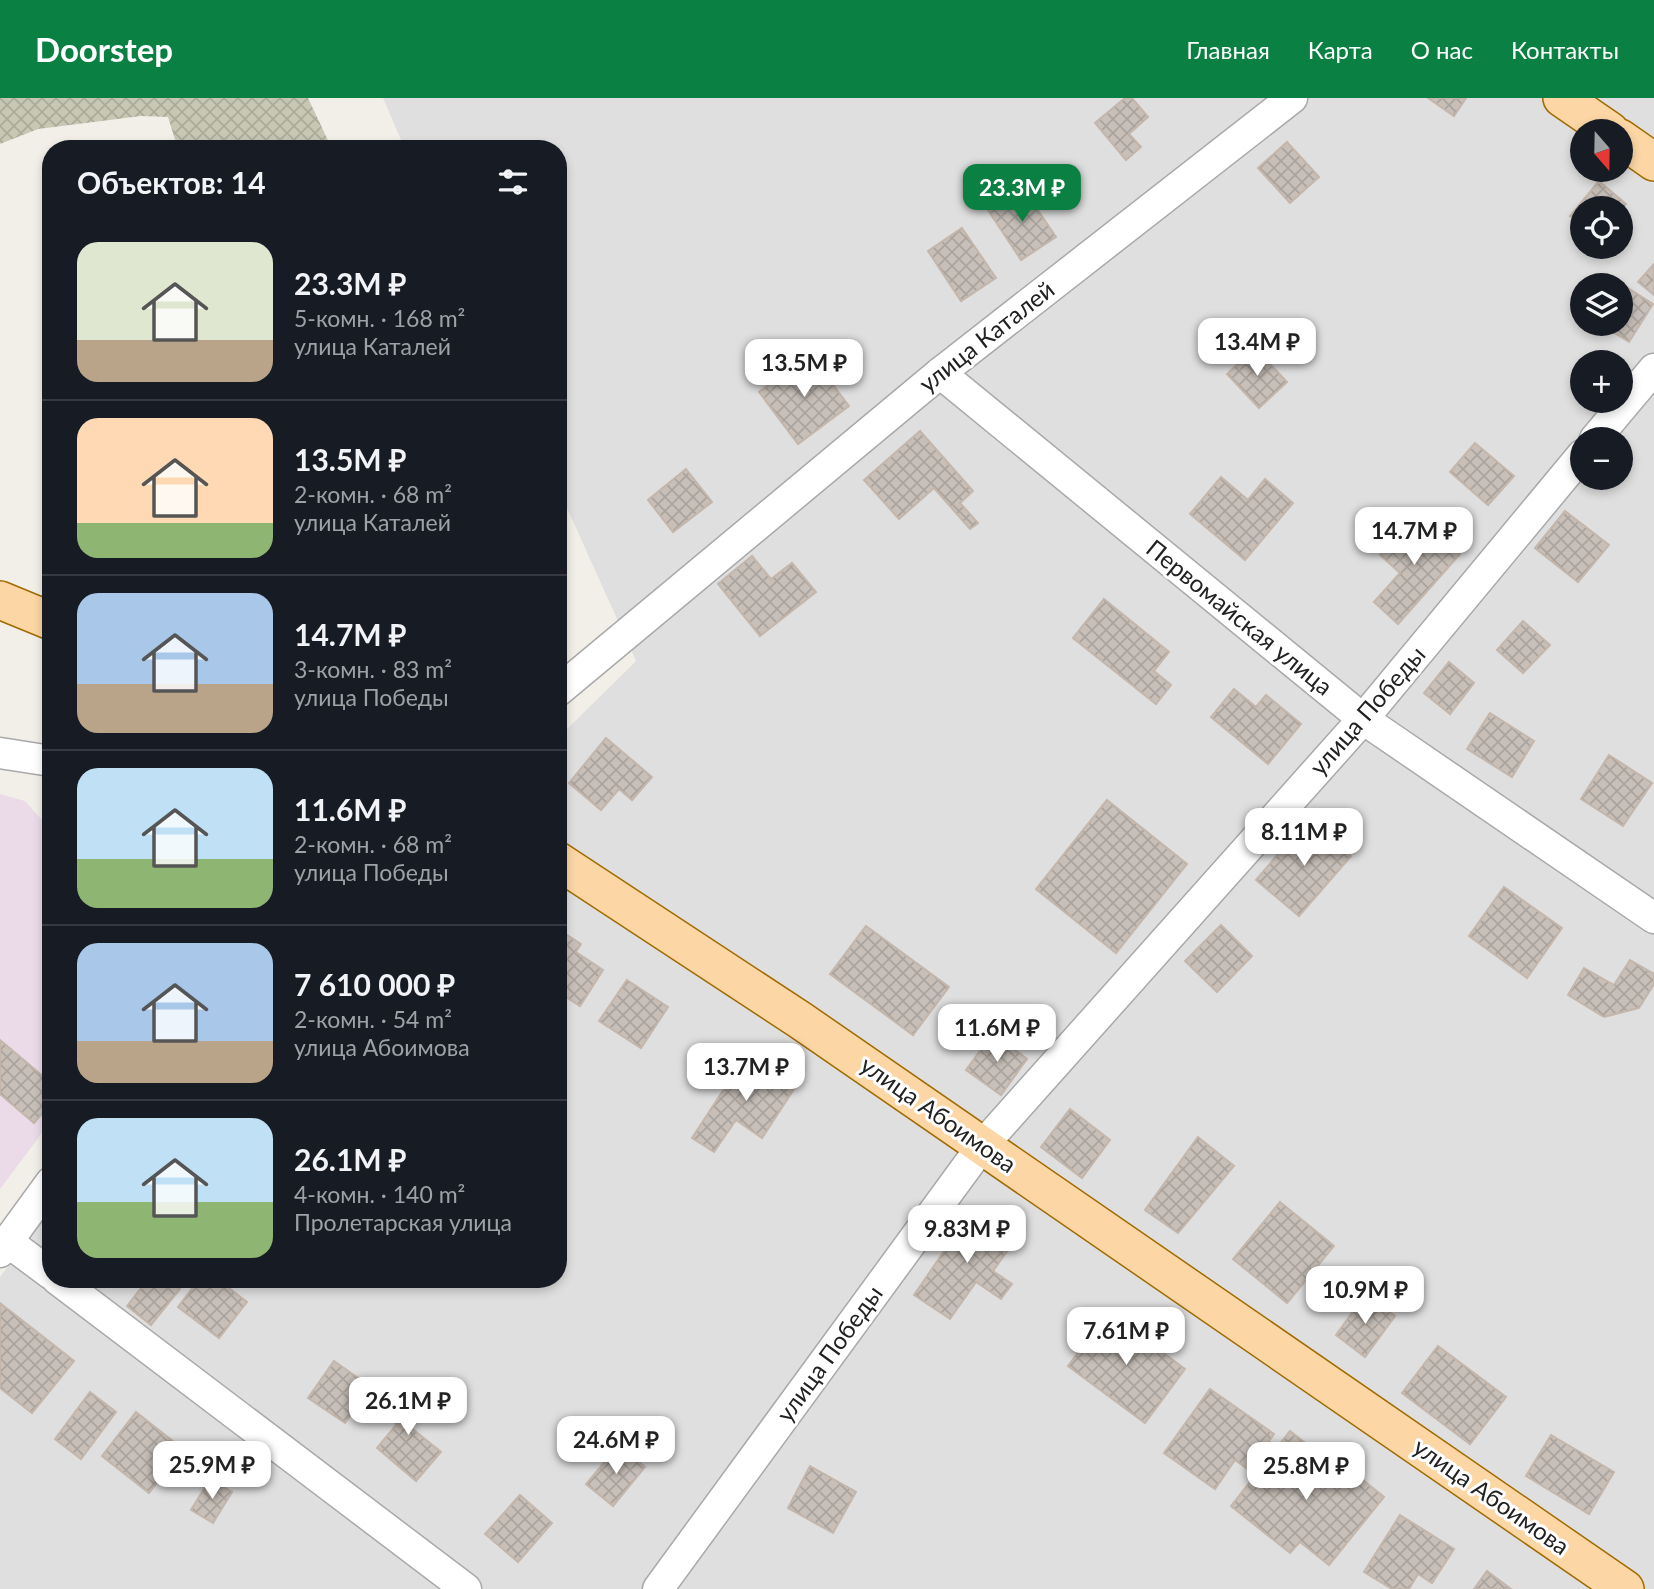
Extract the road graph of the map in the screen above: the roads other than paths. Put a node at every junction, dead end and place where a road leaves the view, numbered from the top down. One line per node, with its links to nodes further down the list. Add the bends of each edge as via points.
1 (1292, 98): 7 (street, улица Каталей)
2 (1562, 98): 3 (main road)
3 (1593, 119)
4 (1633, 147): 5 (main road)
5 (1654, 162)
6 (1654, 369): 8 (street)
7 (940, 373): 12 (street, улица Каталей); 13 (street, Первомайская улица)
8 (1605, 427)
9 (1570, 469): 13 (street, улица Победы)
10 (0, 600): 11 (main road)
11 (42, 617)
12 (567, 684)
13 (1363, 719): 17 (street, Первомайская улица); 18 (street, улица Победы)
14 (0, 753): 15 (street)
15 (42, 760)
16 (567, 867): 18 (main road, улица Абоимова)
17 (1654, 918)
18 (982, 1146): 24 (street, улица Победы); 25 (main road, улица Абоимова)
19 (42, 1194): 20 (street)
20 (4, 1247): 21 (street)
21 (42, 1269)
22 (69, 1288): 23 (street)
23 (466, 1589)
24 (658, 1589)
25 (1625, 1589)

